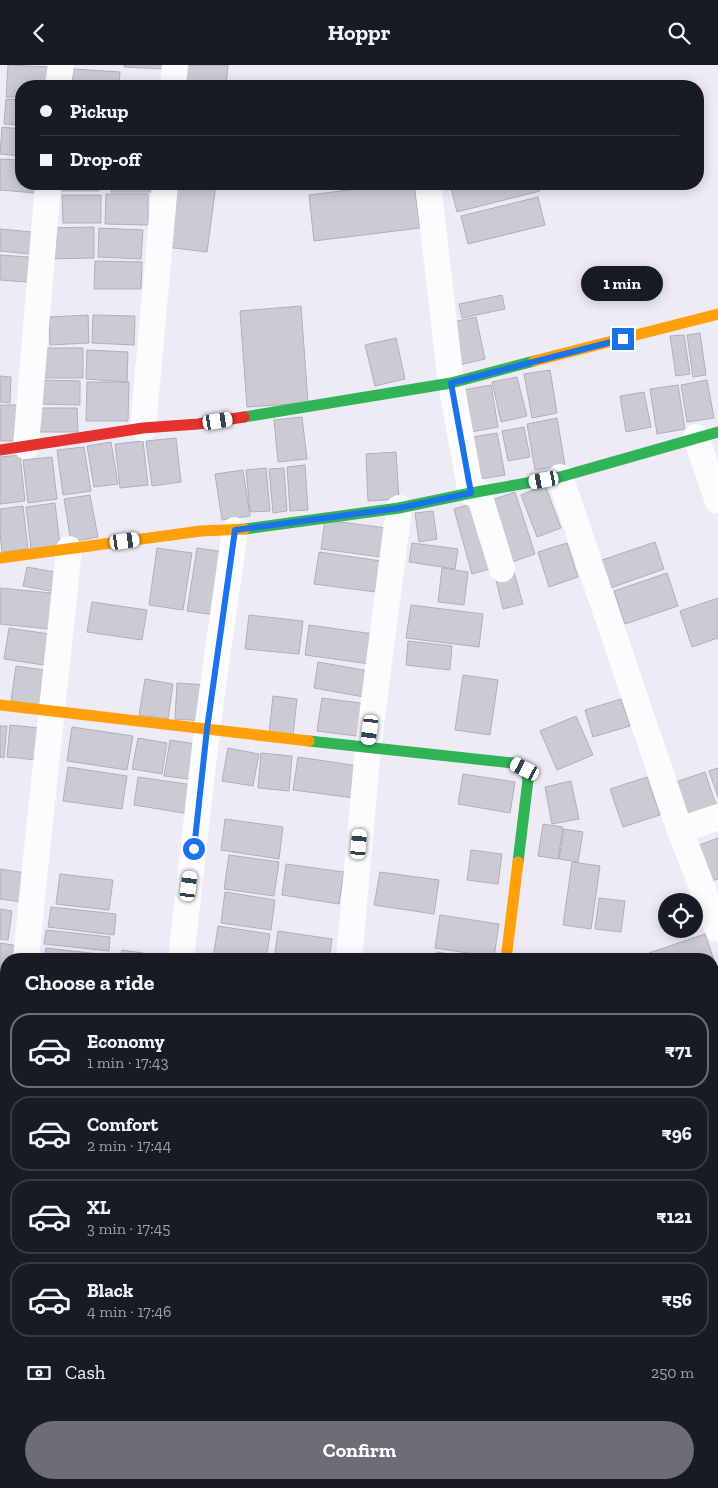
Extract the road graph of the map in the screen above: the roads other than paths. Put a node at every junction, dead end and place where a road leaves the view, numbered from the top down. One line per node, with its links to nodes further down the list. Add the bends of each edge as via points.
1 (61, 65): 3 (street)
2 (175, 65): 4 (street)
3 (59, 80)
4 (174, 80)
5 (47, 190): 12 (street)
6 (164, 190): 10 (street)
7 (429, 190): 9 (street)
8 (718, 314): 9 (street)
9 (451, 383): 10 (street, via 198,424); 15 (street)
10 (143, 428): 12 (street)
11 (707, 435): 14 (street); 16 (street)
12 (26, 446): 13 (street)
13 (0, 450)
14 (560, 477): 15 (street); 27 (street)
15 (474, 492): 17 (street); 21 (street)
16 (718, 501)
17 (399, 508): 18 (street); 25 (street)
18 (235, 530): 19 (street, via 201,531); 24 (street)
19 (69, 549): 20 (street); 23 (street)
20 (0, 558)
21 (502, 569)
22 (0, 705): 23 (street)
23 (52, 711): 24 (street); 29 (street)
24 (207, 729): 25 (street); 30 (street)
25 (368, 748): 31 (street); 32 (street, via 513,763 525,769 528,780)
26 (718, 817): 27 (street)
27 (680, 830): 28 (street)
28 (718, 929)
29 (27, 953)
30 (182, 953)
31 (350, 953)
32 (507, 953)

